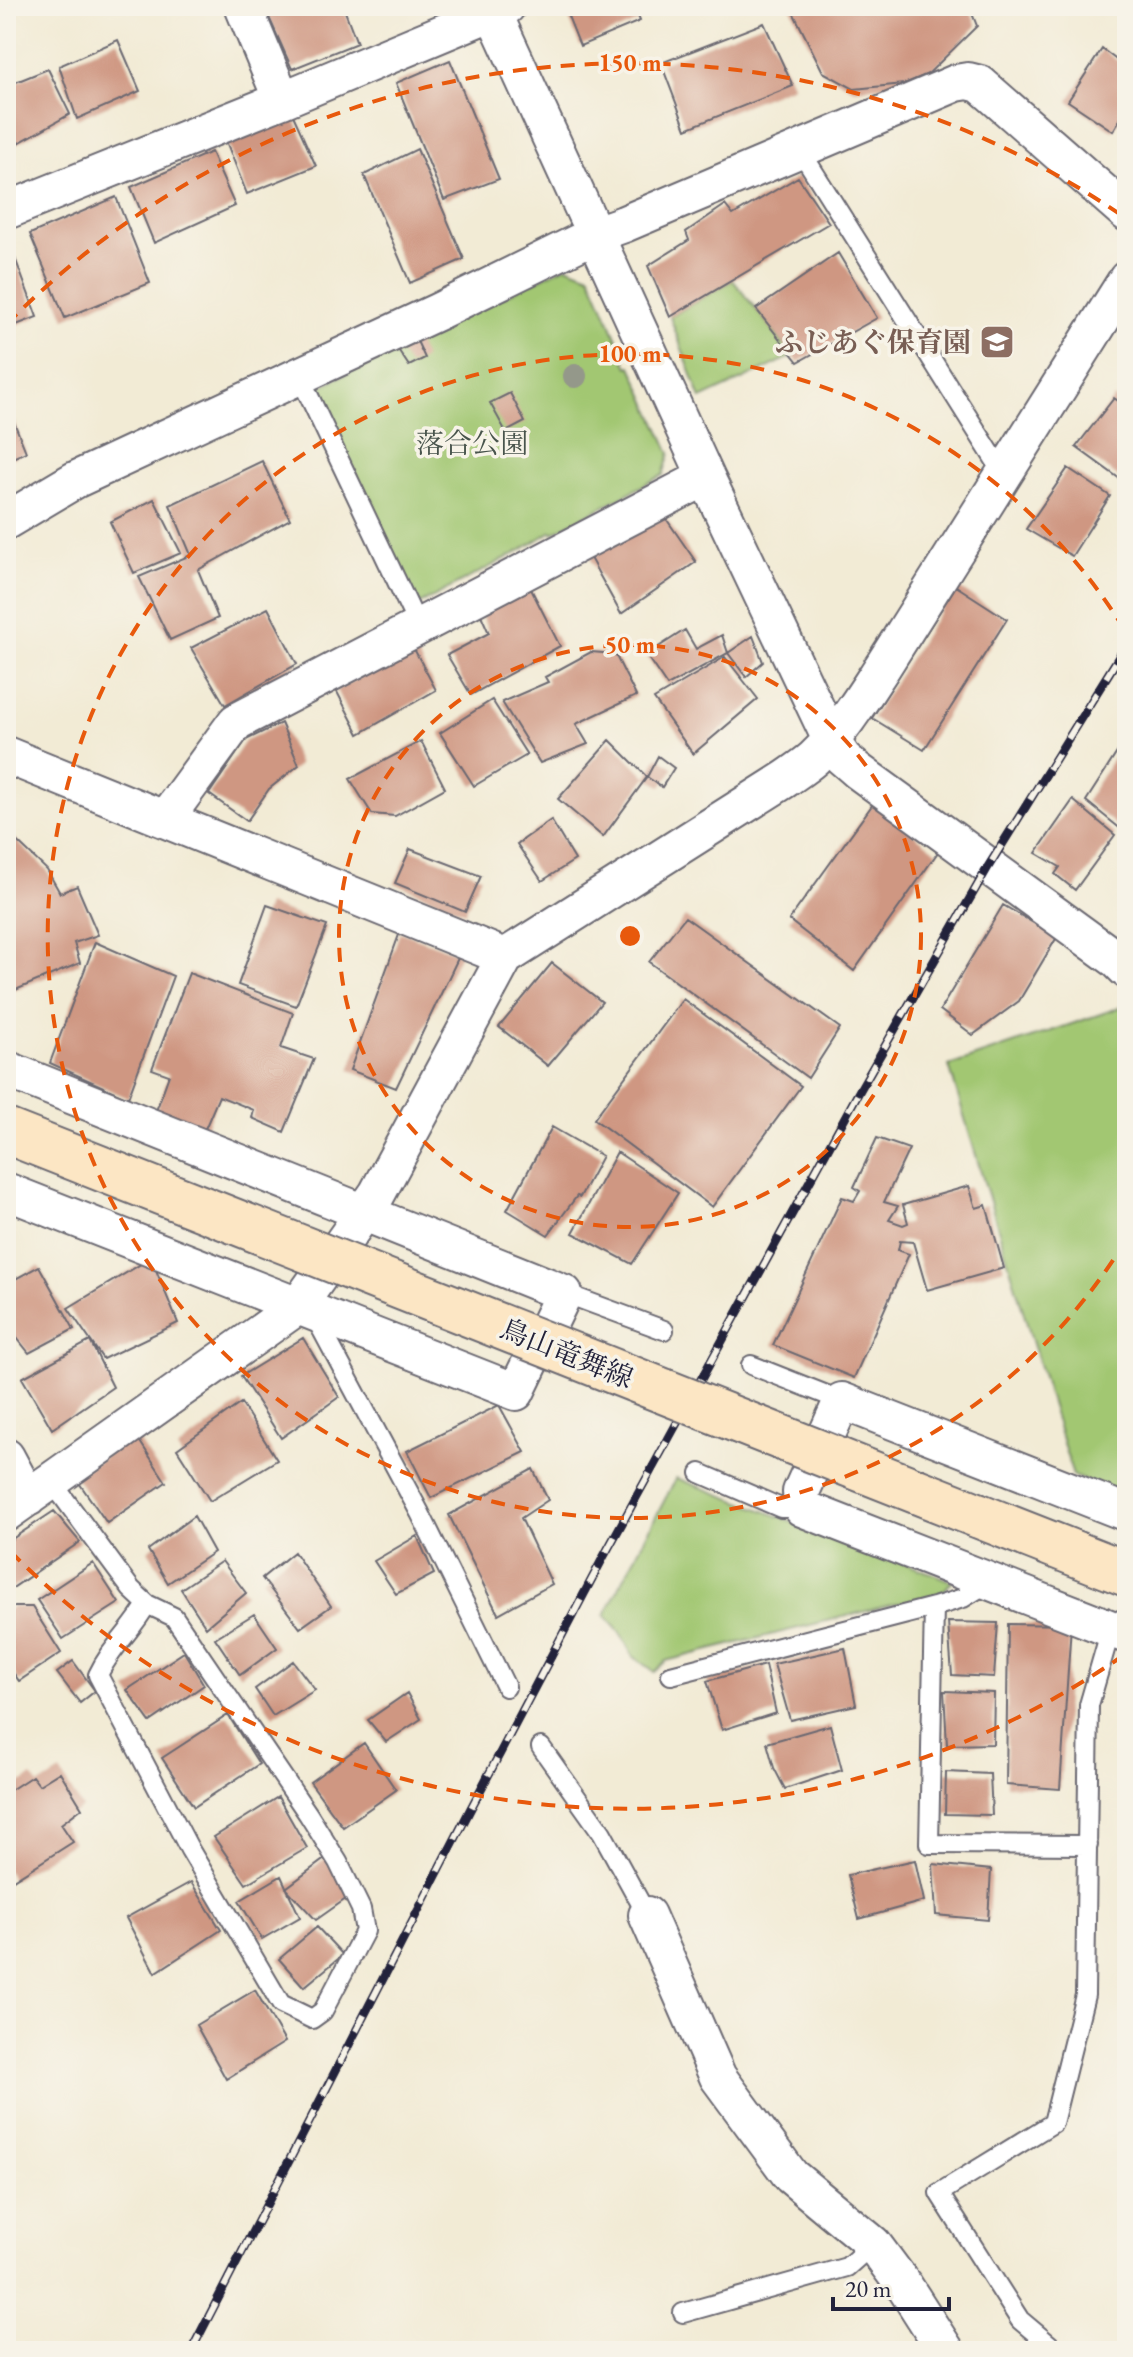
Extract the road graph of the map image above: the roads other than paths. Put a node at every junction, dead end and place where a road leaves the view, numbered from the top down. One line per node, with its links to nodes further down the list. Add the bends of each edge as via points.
1 (243, 6): 3 (street)
2 (498, 8): 3 (street); 7 (street)
3 (282, 100): 5 (street)
4 (800, 150): 6 (street, via 968,81 980,84); 7 (street); 10 (lane)
5 (6, 211)
6 (1127, 213)
7 (596, 234): 9 (street); 11 (street)
8 (1127, 279): 10 (street)
9 (299, 375): 12 (street, via 75,480); 13 (lane)
10 (1006, 472): 14 (street)
11 (706, 477): 13 (street); 14 (street)
12 (6, 521)
13 (419, 628): 16 (street, via 236,722)
14 (831, 740): 17 (street, via 784,780); 18 (street, via 858,771)
15 (6, 755): 16 (street)
16 (165, 819): 17 (street)
17 (505, 957): 22 (street)
18 (1127, 970)
19 (6, 1069): 22 (street)
20 (6, 1131): 33 (main road, 鳥山竜舞線, bridge)
21 (6, 1191): 24 (street)
22 (363, 1212): 23 (street); 24 (street)
23 (564, 1293): 24 (street, via 516,1392); 25 (lane)
24 (306, 1310): 30 (street); 39 (lane, via 420,1513)
25 (664, 1330)
26 (751, 1365): 27 (lane)
27 (842, 1401): 31 (street, via 801,1492); 32 (street)
28 (6, 1457): 30 (street)
29 (700, 1473): 31 (lane, via 781,1508)
30 (29, 1498): 35 (lane)
31 (802, 1508): 34 (street)
32 (1127, 1513)
33 (1127, 1574)
34 (991, 1581): 36 (lane); 37 (street)
35 (147, 1604): 35 (lane, via 174,1617 308,1814 361,1909 365,1931 323,2011 312,2019 281,2004 190,1850 98,1675)
36 (934, 1607): 38 (lane); 41 (lane, via 929,1844)
37 (1119, 1632): 41 (lane, via 1089,1705)
38 (671, 1675)
39 (506, 1687)
40 (541, 1747): 42 (lane, via 602,1833)
41 (1088, 1845): 46 (lane, via 1085,1995 1053,2123 939,2193 1020,2320)
42 (647, 1915): 43 (street, via 718,2077 791,2176)
43 (873, 2244): 44 (lane, via 847,2267); 45 (street)
44 (683, 2313)
45 (946, 2351)
46 (1057, 2351)

